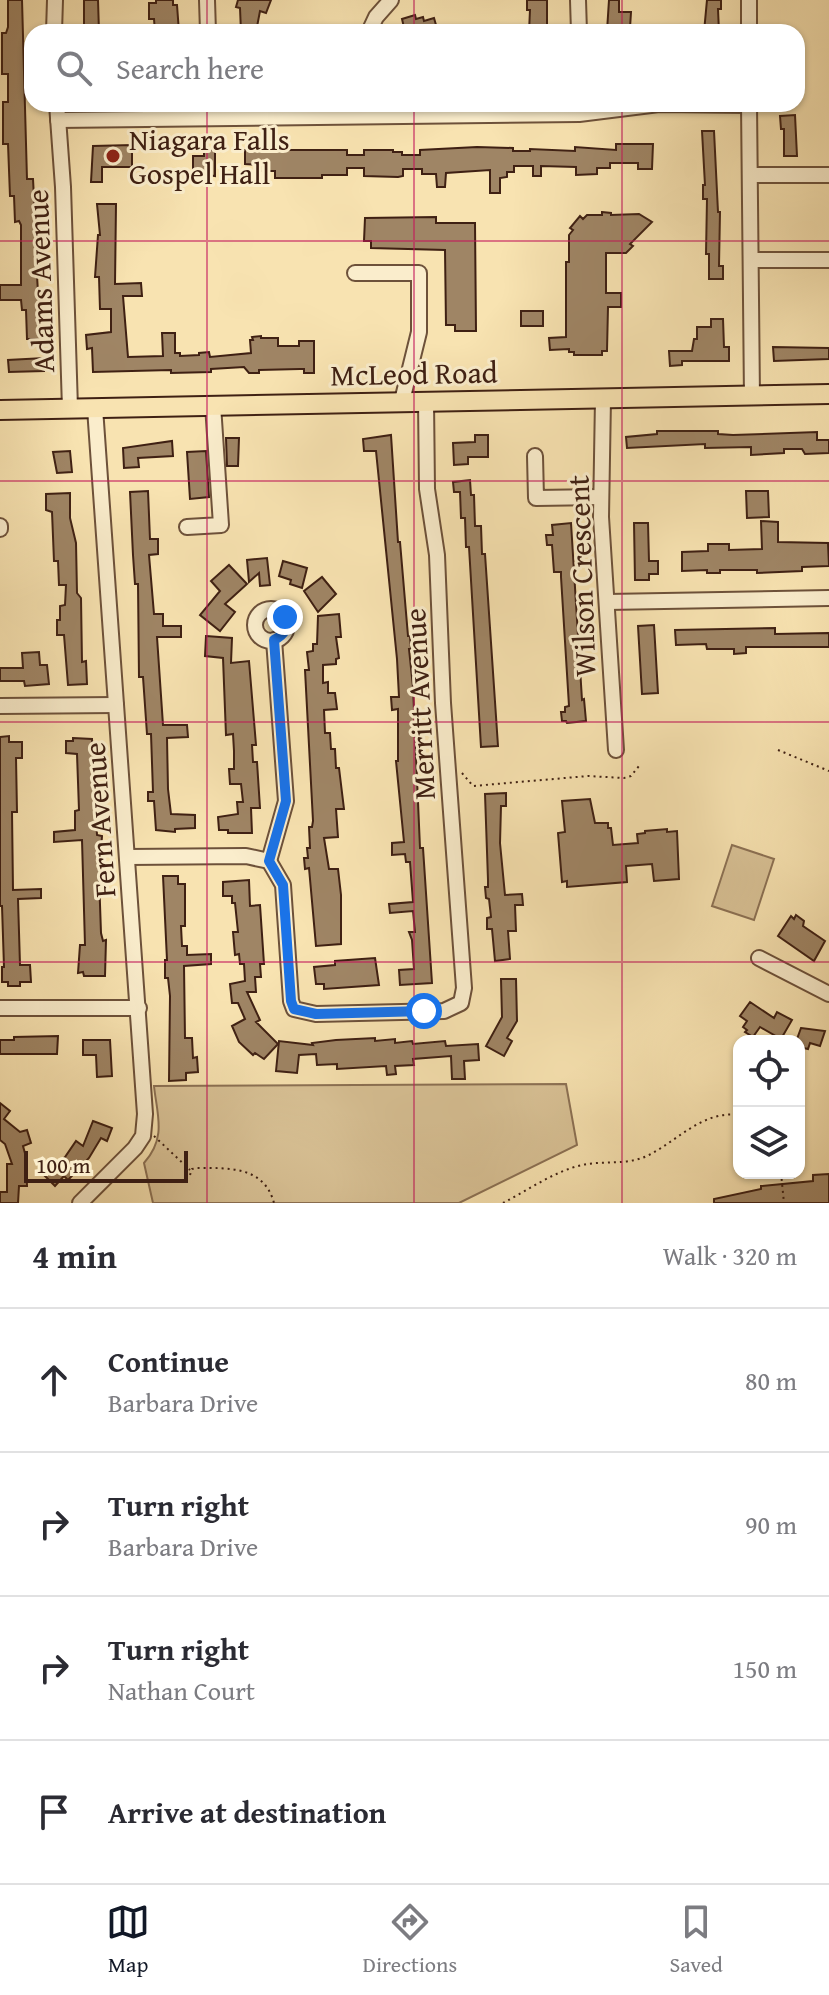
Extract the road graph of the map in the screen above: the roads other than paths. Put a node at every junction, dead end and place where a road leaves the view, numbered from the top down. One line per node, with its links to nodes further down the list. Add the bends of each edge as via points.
1 (55, 0): 6 (street)
2 (207, 0): 7 (street)
3 (391, 0): 8 (street)
4 (578, 0): 9 (street)
5 (749, 0): 10 (street)
6 (54, 24)
7 (208, 24)
8 (373, 24)
9 (579, 24)
10 (749, 24)
11 (58, 112): 14 (street, Adams Avenue)
12 (211, 112): 14 (street)
13 (749, 112): 15 (street)
14 (58, 120): 26 (street, Adams Avenue)
15 (752, 175): 16 (street); 17 (street)
16 (829, 175)
17 (752, 260): 18 (street); 21 (street)
18 (829, 260)
19 (355, 273): 23 (street, via 419,273 419,332)
20 (829, 394): 21 (main road, McLeod Road)
21 (752, 397): 22 (main road, McLeod Road)
22 (603, 399): 24 (main road, McLeod Road); 30 (street, Wilson Crescent)
23 (402, 401): 24 (main road, McLeod Road); 25 (main road, McLeod Road)
24 (426, 401): 39 (street, Merritt Avenue, via 427,489 455,773 461,1003 444,1011 316,1014 294,1009 283,885)
25 (213, 405): 27 (main road, McLeod Road); 31 (street, via 221,525)
26 (70, 408): 27 (main road, McLeod Road); 28 (main road, McLeod Road)
27 (95, 408): 35 (street, Fern Avenue)
28 (0, 410)
29 (535, 456): 30 (street, via 536,498)
30 (601, 497): 33 (street, Wilson Crescent)
31 (187, 527)
32 (829, 598): 33 (street)
33 (607, 602): 37 (street, Wilson Crescent)
34 (274, 640): 39 (street, via 286,801)
35 (116, 705): 36 (street); 38 (street, Fern Avenue)
36 (0, 706)
37 (616, 750)
38 (128, 857): 39 (street, via 246,856); 43 (street, Fern Avenue)
39 (269, 861)
40 (759, 958): 41 (street)
41 (829, 994)
42 (0, 1008): 43 (street)
43 (139, 1008): 44 (street, Fern Avenue, via 143,1131 135,1148)
44 (80, 1203)

